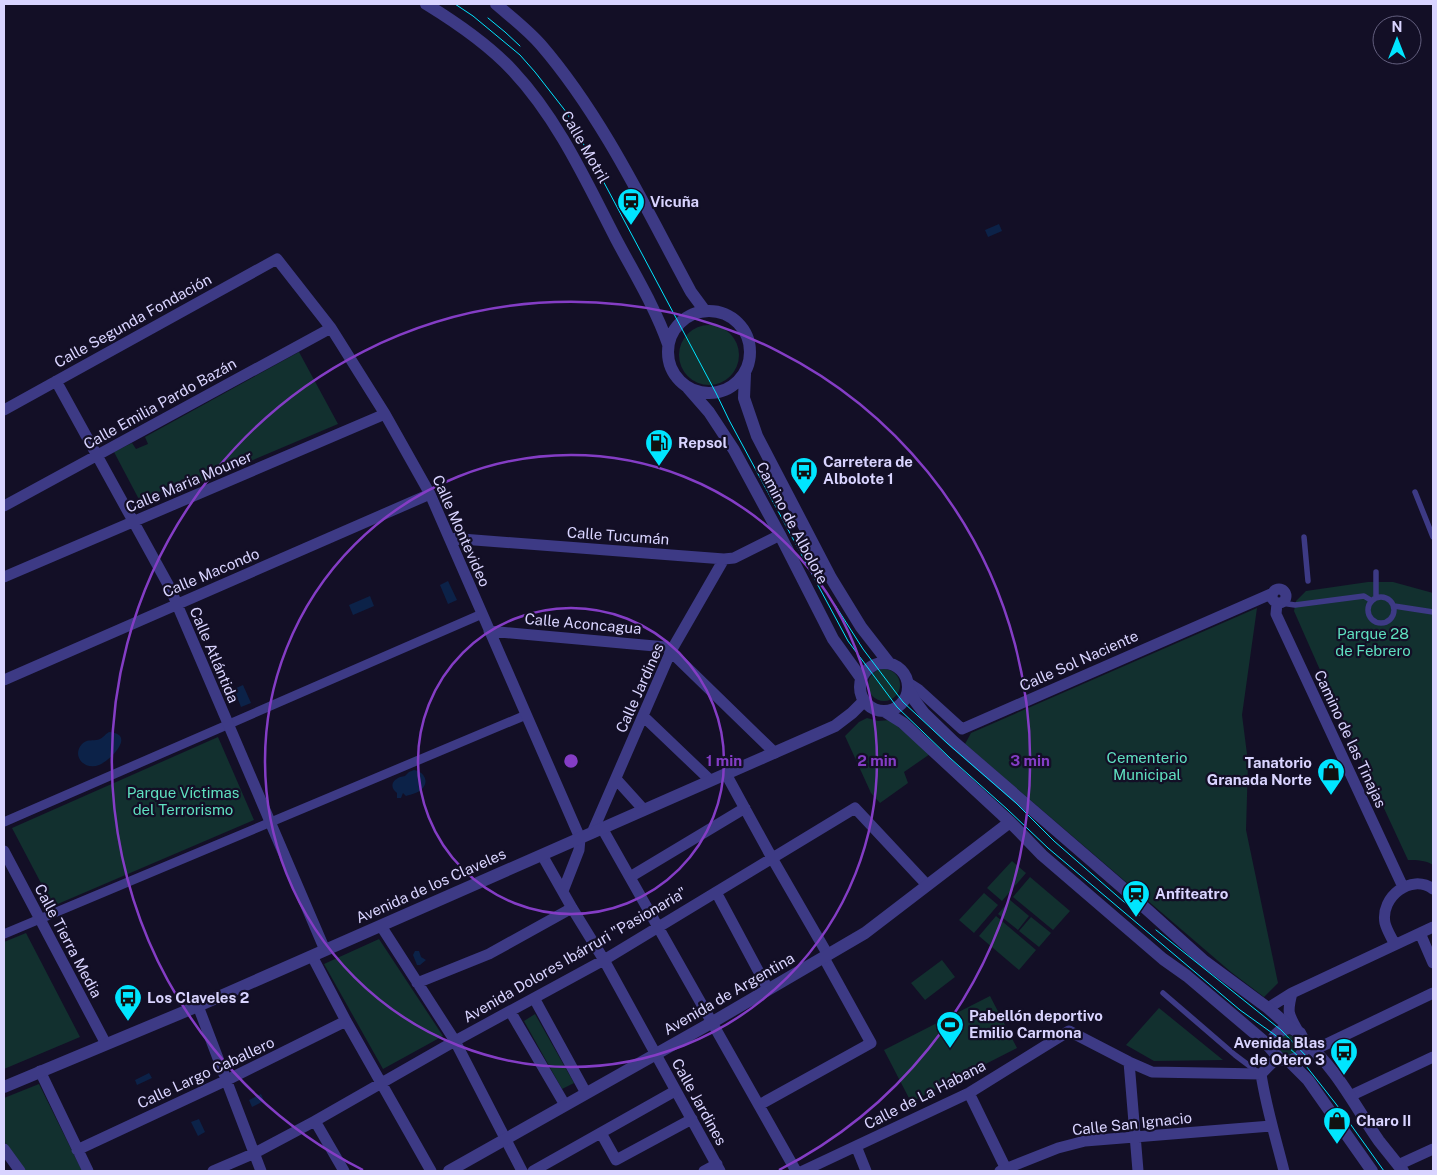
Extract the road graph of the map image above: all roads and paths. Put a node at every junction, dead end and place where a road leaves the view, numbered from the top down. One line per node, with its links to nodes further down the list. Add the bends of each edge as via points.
1 (426, 4): 6 (street, Calle Motril, via 469,32 513,70 547,113 655,312)
2 (496, 4): 4 (street, Calle Motril, via 540,44 580,94 691,292)
3 (277, 259): 5 (street, Calle Montevideo); 8 (street, Calle Segunda Fondación)
4 (705, 311): 6 (street, via 692,314 679,323); 7 (street, via 718,311 732,317 746,332 751,352)
5 (331, 328): 11 (street, Calle Montevideo); 12 (street, Calle Emilia Pardo Bazán)
6 (668, 344): 9 (street, via 673,372)
7 (745, 374): 9 (street, via 729,389 714,394); 33 (street, Camino de Albolote, via 744,398 757,436 831,578 861,627)
8 (56, 381): 10 (street, Calle Segunda Fondación); 12 (street, Calle Atlántida)
9 (688, 388): 17 (street, Camino de Albolote, via 709,412 734,450)
10 (4, 410)
11 (385, 414): 14 (street, Calle Montevideo); 16 (street, Calle Maria Mouner)
12 (97, 455): 15 (street, Calle Emilia Pardo Bazán); 16 (street, Calle Atlántida)
13 (1415, 492): 20 (lane)
14 (430, 494): 19 (street, Calle Montevideo); 27 (street, Calle Macondo)
15 (4, 506)
16 (134, 522): 23 (street, Calle Maria Mouner); 27 (street, Calle Atlántida)
17 (780, 535): 21 (street, Calle Tucumán, via 734,558); 34 (street, Camino de Albolote, via 833,639)
18 (1304, 537): 24 (lane)
19 (449, 538): 21 (street, Calle Tucumán); 30 (street, Calle Montevideo)
20 (1433, 538)
21 (724, 559): 32 (street, Calle Jardines)
22 (1376, 572): 26 (lane)
23 (4, 577)
24 (1308, 581)
25 (1277, 600): 26 (lane, via 1295,605 1364,596); 36 (street, Calle Sol Naciente, via 962,729 919,690); 57 (street, Camino de las Tinajas, via 1276,614)
26 (1374, 600): 28 (lane, via 1388,599); 28 (lane, via 1368,608 1377,622 1390,620)
27 (176, 604): 35 (street, Calle Macondo); 41 (street, Calle Atlántida)
28 (1394, 606): 29 (lane)
29 (1433, 612)
30 (482, 614): 31 (street, Calle Montevideo); 41 (street)
31 (490, 631): 32 (street, Calle Aconcagua, via 666,646); 39 (street, Calle Montevideo)
32 (671, 651): 40 (street, Calle Jardines); 42 (street)
33 (889, 663): 34 (street, via 874,664); 36 (street, via 898,666)
34 (861, 678): 37 (street, via 859,685)
35 (4, 680)
36 (908, 686): 38 (street, via 903,702); 81 (street, via 924,713 954,742 1203,960)
37 (864, 701): 38 (street); 42 (street, Avenida de los Claveles, via 835,726)
38 (884, 711): 50 (street, via 903,723)
39 (526, 715): 49 (street); 51 (street, Calle Montevideo)
40 (643, 716): 44 (street, Calle Jardines); 45 (street)
41 (228, 724): 48 (street); 49 (street, Calle Atlántida)
42 (775, 753): 43 (street, Avenida de los Claveles)
43 (726, 774): 45 (street, Avenida de los Claveles); 46 (street)
44 (616, 779): 47 (street); 51 (street, Calle Jardines)
45 (710, 780): 47 (street, Avenida de los Claveles)
46 (745, 808): 54 (street); 55 (street)
47 (644, 810): 51 (street, Avenida de los Claveles)
48 (4, 822)
49 (270, 822): 62 (street); 69 (street, Calle Atlántida)
50 (1010, 822): 56 (street, Avenida de Argentina); 90 (street, via 1104,909)
51 (591, 833): 53 (street, Avenida de los Claveles); 55 (street, Calle Montevideo); 59 (street, Calle Jardines, via 579,850)
52 (4, 851): 62 (street, Calle Tierra Media)
53 (542, 854): 59 (street, Calle Jardines); 63 (street, Avenida de los Claveles)
54 (772, 858): 56 (street, Avenida Dolores Ibárruri "Pasionaria", via 855,808); 60 (street, Avenida Dolores Ibárruri "Pasionaria"); 71 (street)
55 (630, 878): 64 (street, Calle Montevideo)
56 (927, 885): 71 (street, Avenida de Argentina, via 865,933)
57 (1402, 887): 58 (street, via 1418,884); 68 (street, via 1391,896 1385,910 1385,922)
58 (1433, 889)
59 (563, 892): 61 (street, Calle Jardines)
60 (716, 892): 64 (street, Avenida Dolores Ibárruri "Pasionaria"); 75 (street)
61 (572, 908): 72 (street, Calle Jardines); 74 (street, via 489,954)
62 (40, 920): 67 (street); 87 (street, Calle Tierra Media)
63 (381, 926): 69 (street, Avenida de los Claveles); 74 (street)
64 (658, 926): 72 (street, Avenida Dolores Ibárruri "Pasionaria"); 84 (street, Calle Montevideo)
65 (1433, 927): 66 (street)
66 (1420, 933): 68 (street); 73 (street)
67 (4, 934)
68 (1395, 945): 77 (street)
69 (325, 950): 70 (street, Avenida de los Claveles)
70 (312, 956): 80 (street, Avenida de los Claveles); 83 (street)
71 (826, 957): 75 (street, Avenida de Argentina); 102 (street, via 871,1043)
72 (604, 960): 79 (street, Avenida Dolores Ibárruri "Pasionaria"); 89 (street, Calle Jardines)
73 (1433, 963)
74 (417, 983): 86 (street)
75 (768, 989): 84 (street, Avenida de Argentina)
76 (1162, 993): 94 (lane)
77 (1292, 993): 81 (street); 85 (street, via 1288,1007)
78 (1433, 993): 88 (street)
79 (534, 998): 82 (street, Avenida Dolores Ibárruri "Pasionaria"); 99 (street)
80 (198, 1006): 87 (street, Avenida de los Claveles); 95 (street)
81 (1268, 1008): 85 (street)
82 (510, 1011): 86 (street, Avenida Dolores Ibárruri "Pasionaria"); 103 (street)
83 (346, 1021): 95 (street, Calle Largo Caballero); 96 (street)
84 (711, 1022): 89 (street, Avenida de Argentina); 102 (street, Calle Montevideo)
85 (1294, 1030): 88 (street); 90 (street, via 1281,1030 1272,1040)
86 (455, 1041): 96 (street, Avenida Dolores Ibárruri "Pasionaria"); 109 (street)
87 (106, 1044): 93 (street, Avenida de los Claveles)
88 (1309, 1046): 90 (street, via 1299,1057); 101 (street)
89 (655, 1054): 98 (street, Calle Jardines); 99 (street, Avenida de Argentina)
90 (1280, 1056): 94 (street); 133 (street, via 1308,1080)
91 (1433, 1057): 101 (street)
92 (1129, 1062): 94 (street, Calle de La Habana, via 1152,1072); 100 (street, Calle de La Habana, via 1069,1031); 108 (street)
93 (40, 1071): 97 (street, Avenida de los Claveles); 113 (street)
94 (1261, 1074): 106 (street)
95 (227, 1080): 113 (street, Calle Largo Caballero); 114 (street)
96 (382, 1082): 105 (street, Avenida Dolores Ibárruri "Pasionaria"); 122 (street)
97 (4, 1087)
98 (675, 1091): 104 (street, Calle Jardines); 107 (street)
99 (586, 1093): 103 (street, Avenida de Argentina)
100 (969, 1093): 110 (street, Calle de La Habana); 130 (street)
101 (1350, 1096): 116 (street)
102 (759, 1105): 127 (street, Calle Montevideo)
103 (565, 1106): 109 (street, Avenida de Argentina)
104 (692, 1119): 107 (street, via 616,1160); 115 (street, Calle Jardines)
105 (315, 1121): 114 (street, Avenida Dolores Ibárruri "Pasionaria"); 121 (street)
106 (1271, 1126): 108 (street, Calle San Ignacio); 132 (street)
107 (601, 1133): 125 (street)
108 (1136, 1136): 130 (street, Calle San Ignacio, via 1085,1141 1058,1148); 131 (street)
109 (505, 1140): 123 (street, Avenida de Argentina); 124 (street)
110 (856, 1146): 128 (street, Calle de La Habana); 129 (street)
111 (4, 1148): 117 (street)
112 (1433, 1149): 116 (street)
113 (77, 1150): 118 (street)
114 (254, 1152): 119 (street, Avenida Dolores Ibárruri "Pasionaria"); 120 (street)
115 (718, 1168): 126 (street)
116 (1401, 1168)
117 (20, 1171)
118 (88, 1171)
119 (213, 1171)
120 (262, 1171)
121 (344, 1171)
122 (432, 1171)
123 (449, 1171)
124 (522, 1171)
125 (533, 1171)
126 (704, 1171)
127 (796, 1171)
128 (803, 1171)
129 (866, 1171)
130 (1004, 1171)
131 (1138, 1171)
132 (1284, 1171)
133 (1372, 1171)

